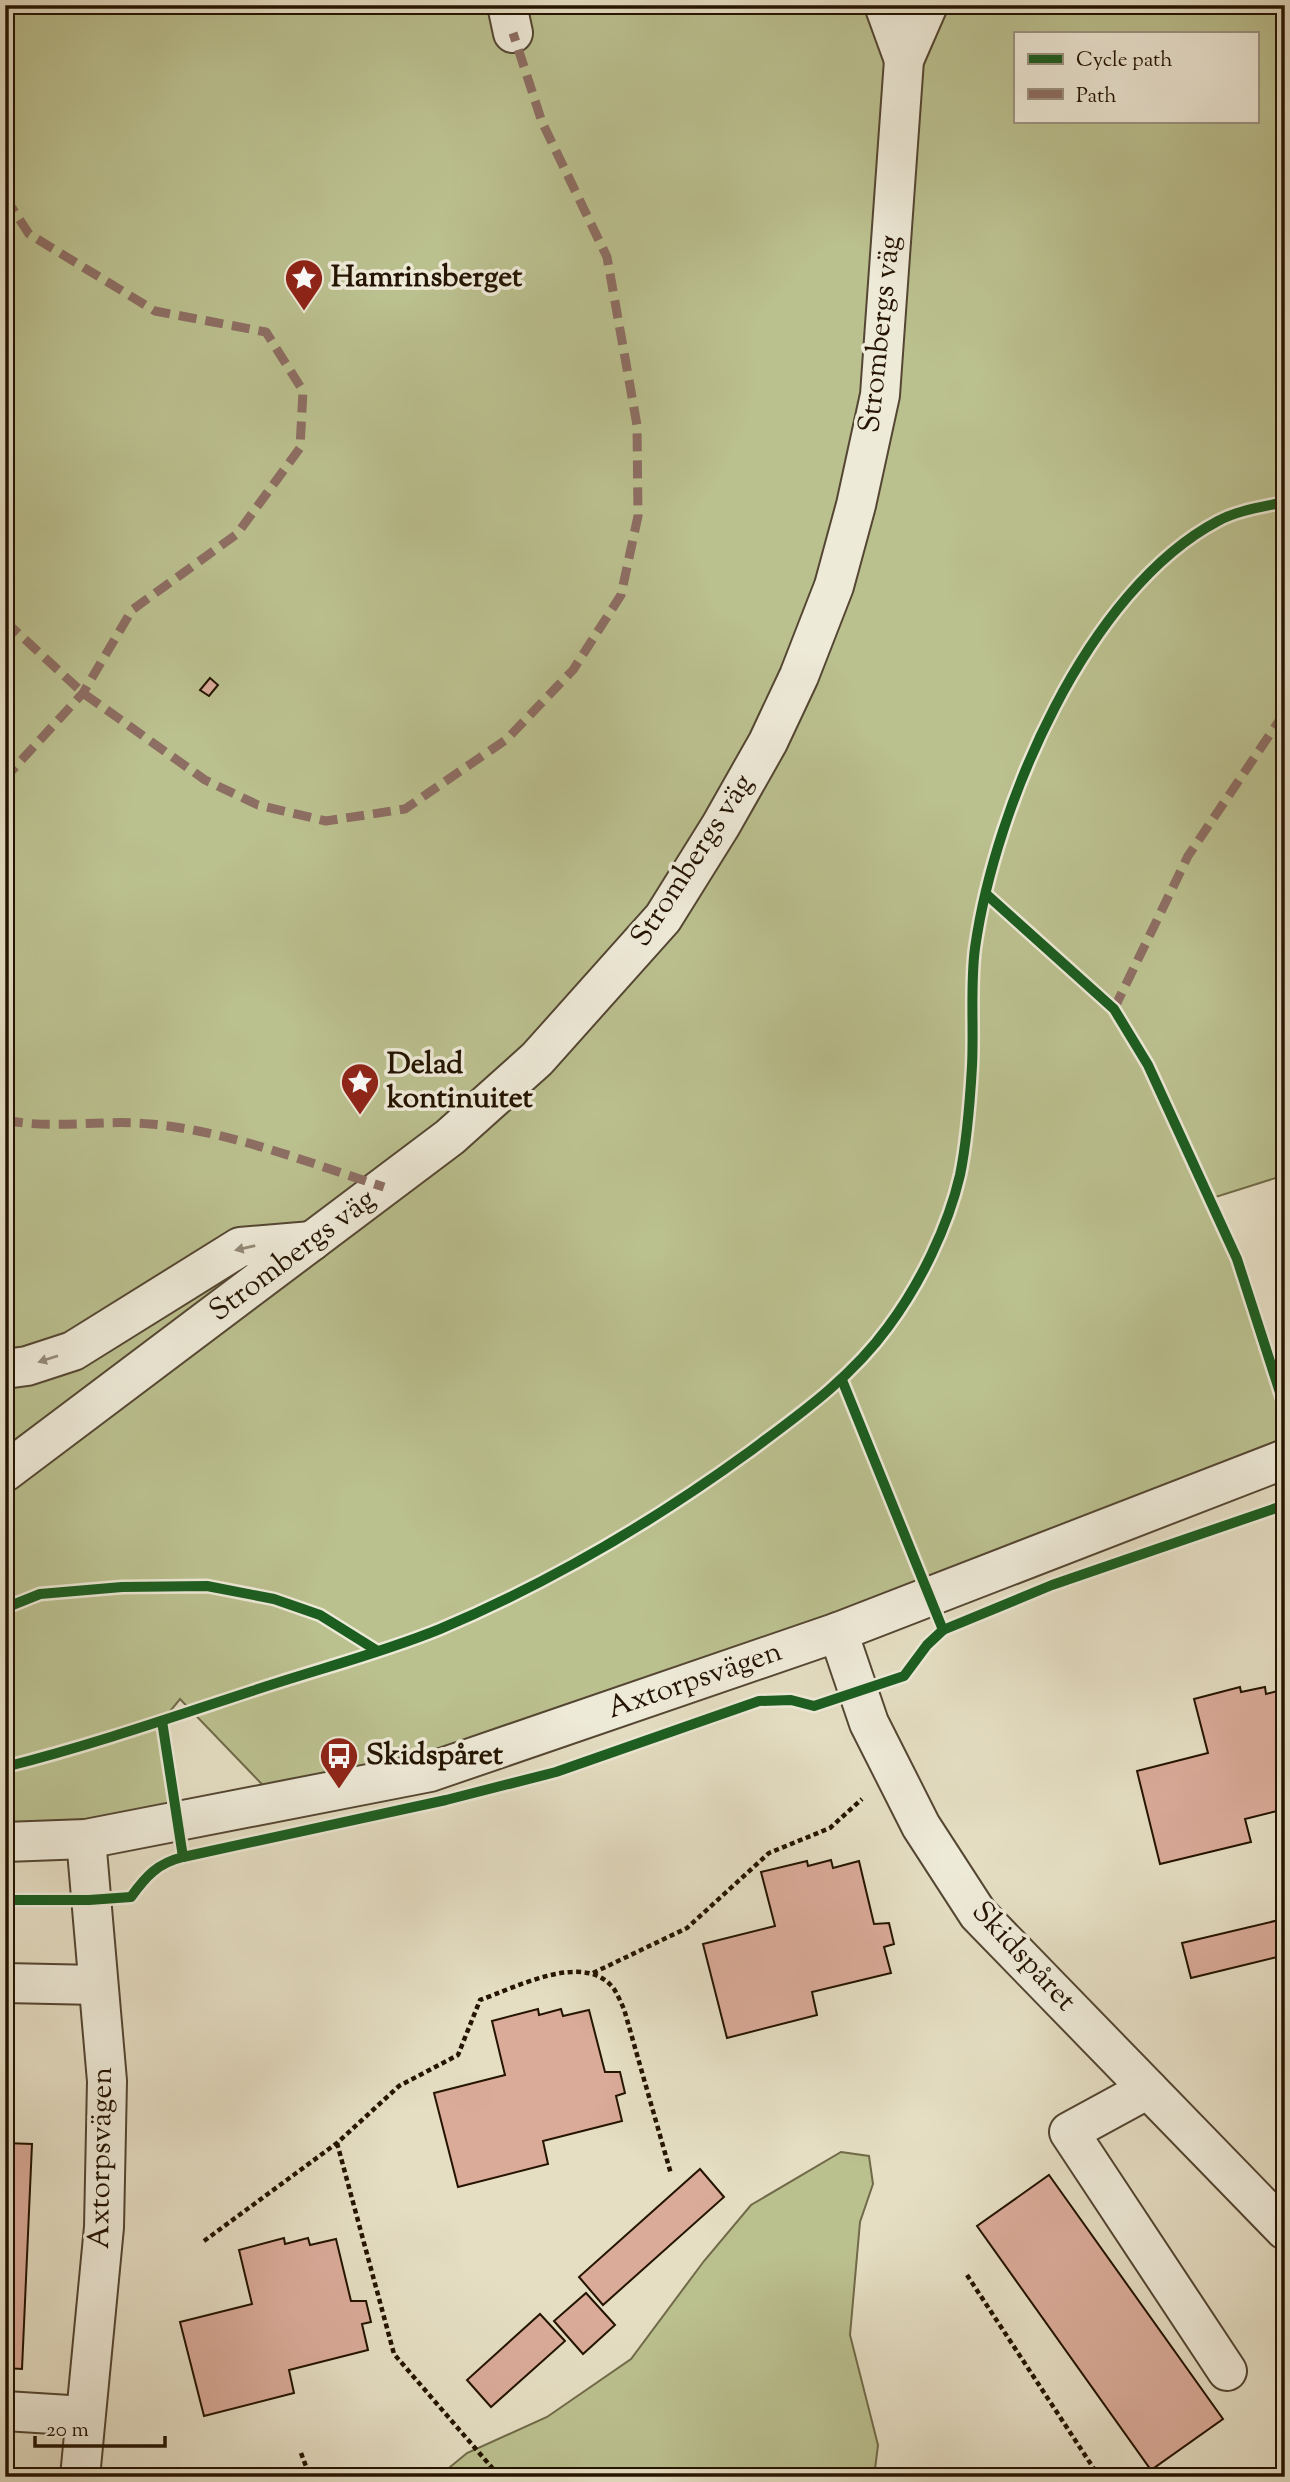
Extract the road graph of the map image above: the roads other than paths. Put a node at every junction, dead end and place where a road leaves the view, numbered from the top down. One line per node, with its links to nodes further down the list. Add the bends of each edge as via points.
1 (884, 5): 3 (street, Strombergs väg)
2 (928, 5): 3 (street, Strombergs väg)
3 (904, 60): 4 (street, Strombergs väg, via 880,395 834,586 768,742 663,918 591,1001 537,1059 450,1136)
4 (312, 1241): 5 (street, one-way to 5, via 240,1247 72,1351); 7 (street, Strombergs väg)
5 (5, 1369)
6 (1285, 1459): 8 (street, Axtorpsvägen)
7 (5, 1472)
8 (838, 1632): 9 (street, Axtorpsvägen, via 430,1772); 13 (street, Skidspåret, via 869,1723 921,1826 978,1914)
9 (86, 1839): 10 (street, Axtorpsvägen); 12 (street, Axtorpsvägen)
10 (5, 1842)
11 (5, 1983): 12 (street)
12 (97, 1985): 17 (street, Axtorpsvägen, via 107,2081 104,2227)
13 (1147, 2089): 14 (street, Skidspåret); 15 (street, via 1069,2132)
14 (1285, 2230)
15 (1227, 2371)
16 (5, 2411): 17 (street)
17 (85, 2416): 18 (street, Axtorpsvägen)
18 (80, 2477)

